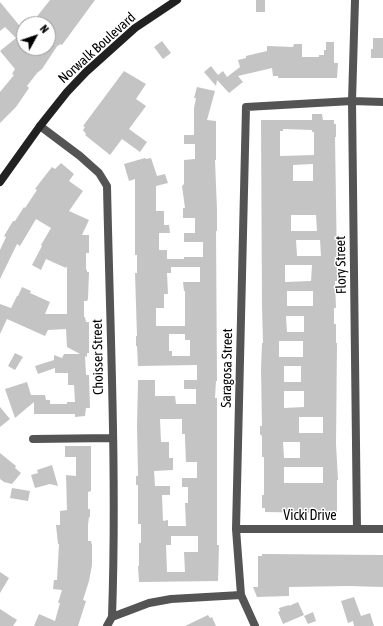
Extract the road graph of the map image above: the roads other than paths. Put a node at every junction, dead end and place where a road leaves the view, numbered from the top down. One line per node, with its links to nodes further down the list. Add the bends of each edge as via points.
1 (177, 0): 5 (main road, Norwalk Boulevard, via 135,28 86,72)
2 (355, 0): 3 (street, Flory Street)
3 (352, 101): 4 (street); 9 (street, Saragosa Street, via 246,107); 10 (street, Flory Street)
4 (383, 102)
5 (40, 126): 6 (main road, Norwalk Boulevard); 7 (street, Choisser Street, via 99,173 107,186)
6 (0, 182)
7 (113, 438): 8 (street); 13 (street, Choisser Street)
8 (33, 439)
9 (236, 529): 10 (street, Vicki Drive); 12 (street, Saragosa Street)
10 (357, 529): 11 (street, Vicki Drive)
11 (383, 529)
12 (241, 595): 13 (street, via 171,599 149,603); 15 (street, Saragosa Street)
13 (112, 617): 14 (street)
14 (107, 626)
15 (255, 626)

